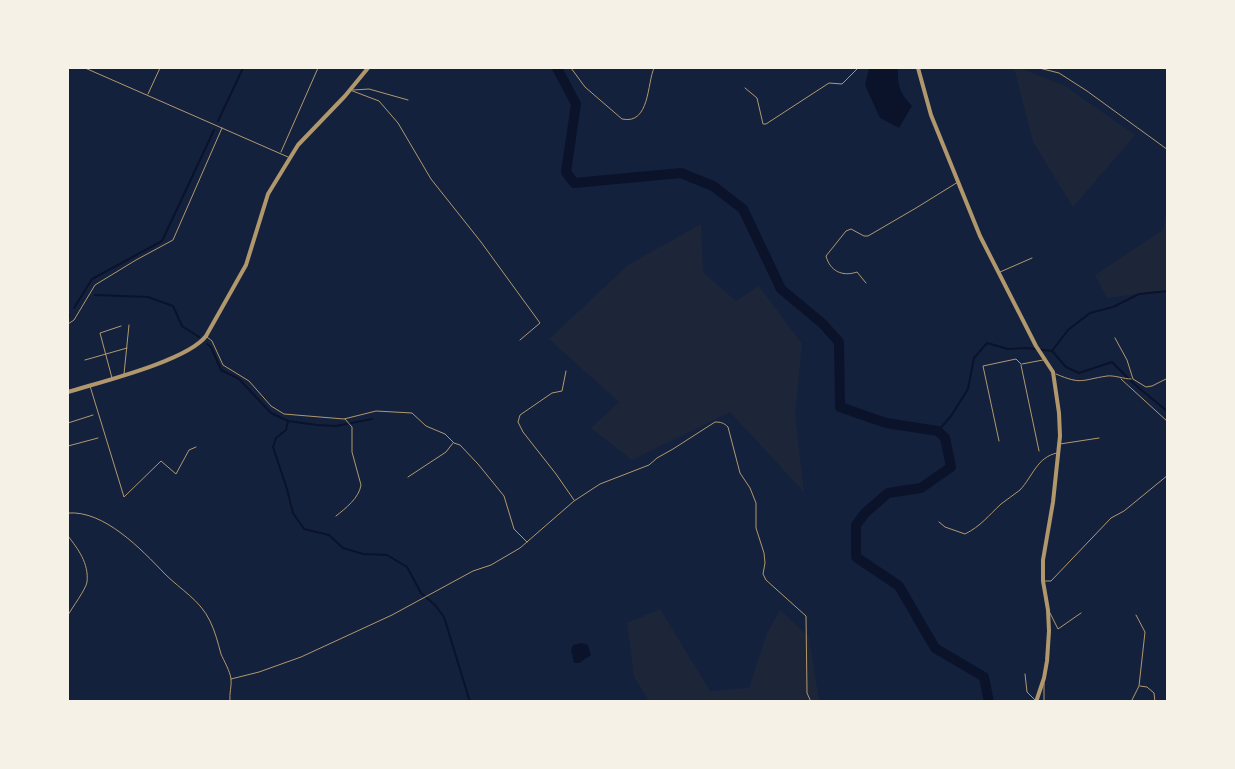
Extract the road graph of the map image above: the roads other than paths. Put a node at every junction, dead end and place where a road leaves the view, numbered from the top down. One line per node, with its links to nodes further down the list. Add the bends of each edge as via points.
1 (85, 68): 12 (lane)
2 (160, 68): 12 (lane)
3 (318, 68): 16 (lane)
4 (368, 68): 11 (street)
5 (571, 68): 6 (lane, via 585,87 627,120 639,115 645,104)
6 (654, 68)
7 (858, 68): 10 (lane, via 842,84 829,83 766,124 763,124 757,98)
8 (918, 68): 18 (street, via 931,115)
9 (1039, 68): 15 (lane, via 1059,73)
10 (745, 88)
11 (350, 90): 13 (lane, via 369,89); 17 (street, via 298,145); 27 (lane, via 378,101 398,123 431,178 540,323)
12 (148, 95): 14 (lane)
13 (408, 100)
14 (222, 128): 16 (lane); 22 (lane, via 173,240 95,284 74,320)
15 (1168, 150)
16 (280, 153): 17 (lane)
17 (290, 158): 25 (street, via 268,194 246,266)
18 (958, 181): 20 (street, via 980,236); 21 (lane, via 868,236 851,229 846,231 826,256 828,262 835,270 848,275 857,272)
19 (1032, 258): 20 (lane)
20 (999, 272): 31 (street)
21 (866, 283)
22 (68, 324)
23 (130, 325): 28 (lane)
24 (121, 326): 29 (lane, via 100,333)
25 (206, 336): 35 (street, via 187,352); 43 (lane, via 224,365 249,381 276,410 284,414)
26 (1115, 338): 39 (lane)
27 (520, 340)
28 (127, 348): 29 (lane); 35 (lane)
29 (106, 353): 30 (lane); 38 (lane)
30 (85, 360)
31 (1043, 360): 32 (lane); 34 (street)
32 (1021, 364): 48 (lane, via 1016,359 983,366); 53 (lane)
33 (566, 371): 57 (lane, via 562,391 552,393 520,415 518,422)
34 (1052, 372): 36 (lane, via 1076,381 1110,375); 50 (street, via 1060,413)
35 (124, 375): 38 (street)
36 (1120, 378): 39 (lane); 44 (lane)
37 (1168, 378): 39 (lane, via 1146,387)
38 (113, 379): 40 (street)
39 (1133, 379)
40 (90, 385): 41 (street); 52 (lane, via 124,497 161,460 176,474 189,450)
41 (68, 392)
42 (93, 415): 45 (lane)
43 (344, 419): 49 (lane, via 376,411 412,413); 59 (lane, via 352,427 352,452 361,485 352,504)
44 (1168, 422)
45 (68, 423)
46 (98, 438): 51 (lane)
47 (1099, 438): 50 (lane)
48 (999, 440)
49 (454, 443): 56 (lane); 62 (lane, via 460,445 504,496 514,529)
50 (1059, 444): 54 (street)
51 (68, 446)
52 (196, 447)
53 (1039, 451)
54 (1059, 452): 60 (lane, via 1042,460 1020,490 978,528 965,534); 63 (street, via 1043,560)
55 (1168, 475): 63 (lane, via 1111,518 1051,581)
56 (408, 477)
57 (574, 501): 62 (lane); 74 (lane, via 600,484 649,465 715,422 724,423 728,427 740,474 756,503 756,528 766,580 806,616 807,693)
58 (68, 513): 70 (lane, via 88,514 119,531 192,597 211,622)
59 (336, 516)
60 (939, 522)
61 (68, 536): 66 (lane, via 85,561 88,583)
62 (527, 542): 70 (lane, via 512,554 473,571 392,616 301,657)
63 (1044, 582): 64 (street)
64 (1048, 610): 65 (lane, via 1058,629); 69 (street)
65 (1080, 613)
66 (68, 615)
67 (1136, 615): 71 (lane, via 1145,632)
68 (1025, 674): 72 (lane, via 1027,692)
69 (1044, 678): 72 (street); 75 (lane)
70 (231, 679): 73 (lane)
71 (1139, 686): 76 (lane); 77 (lane, via 1154,693)
72 (1036, 701)
73 (230, 702)
74 (811, 702)
75 (1044, 702)
76 (1131, 702)
77 (1155, 702)

